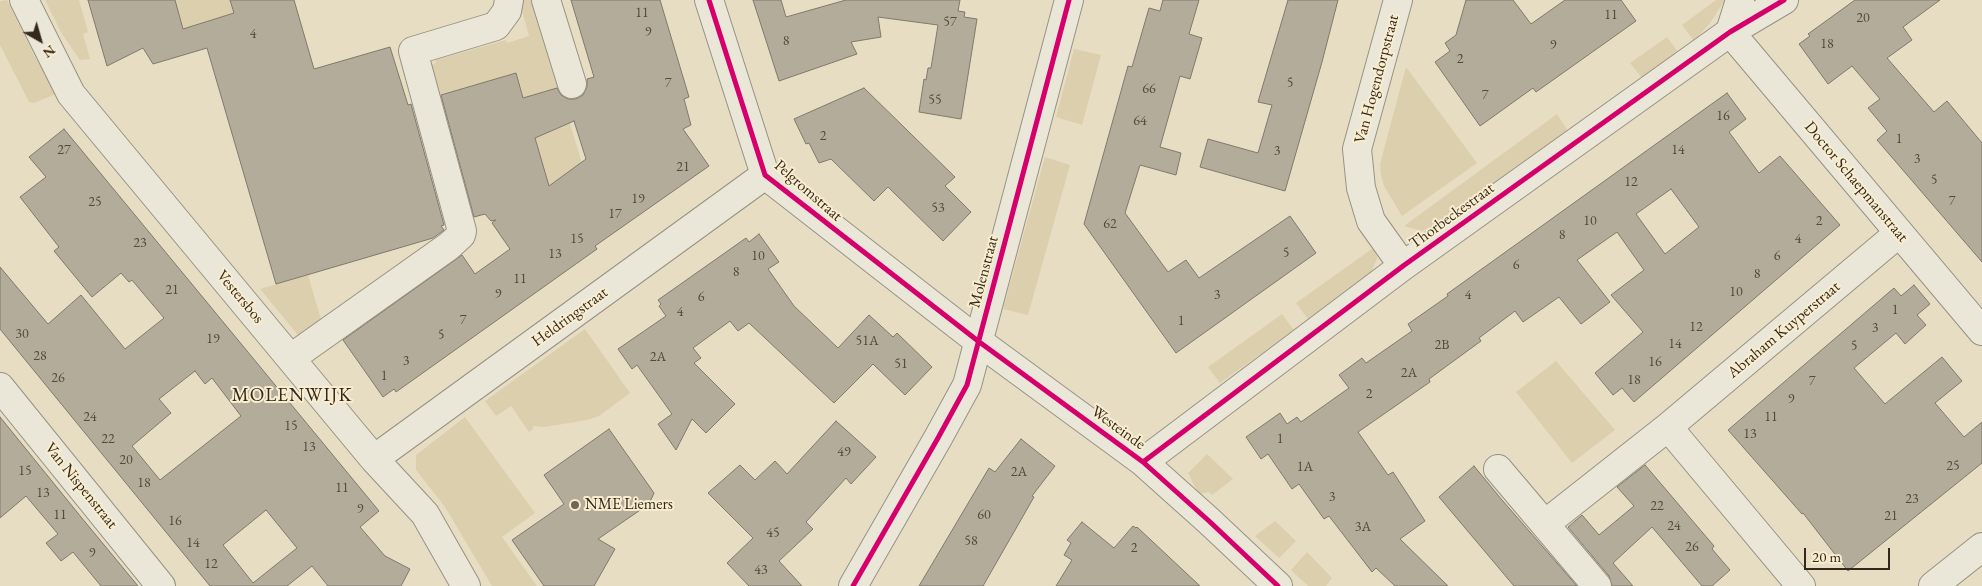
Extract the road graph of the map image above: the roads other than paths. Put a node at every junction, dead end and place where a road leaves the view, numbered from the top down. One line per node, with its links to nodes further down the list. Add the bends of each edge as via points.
1 (24, 0): 16 (street, Vestersbos, via 71,94)
2 (509, 0): 16 (street, via 507,11 496,26 413,51 461,235)
3 (546, 0): 10 (street)
4 (709, 0): 11 (street, Pelgromstraat)
5 (1069, 0): 15 (street, Molenstraat)
6 (1398, 0): 13 (street, Van Hogendorpstraat, via 1357,148 1361,188 1371,222)
7 (1740, 0): 9 (street)
8 (1784, 0): 9 (street, Thorbeckestraat)
9 (1730, 32): 12 (street, Doctor Schaepmanstraat); 13 (street, Thorbeckestraat)
10 (572, 84)
11 (765, 175): 15 (street, Pelgromstraat); 19 (street, Heldringstraat)
12 (1899, 233): 14 (street, Doctor Schaepmanstraat); 18 (street, Abraham Kuyperstraat)
13 (1403, 266): 20 (street, Thorbeckestraat)
14 (1982, 331)
15 (978, 341): 20 (street, Westeinde); 26 (street, Molenstraat, via 967,385)
16 (291, 358): 19 (street, Vestersbos)
17 (0, 387): 25 (street, Van Nispenstraat)
18 (1668, 426): 22 (street, Abraham Kuyperstraat); 29 (street)
19 (374, 459): 24 (street, Vestersbos, via 425,514)
20 (1142, 462): 27 (street, Westeinde)
21 (1498, 469): 22 (street)
22 (1545, 524): 28 (street)
23 (1982, 547): 30 (street)
24 (456, 580)
25 (161, 586)
26 (853, 586)
27 (1278, 586)
28 (1598, 586)
29 (1801, 586)
30 (1933, 586)

